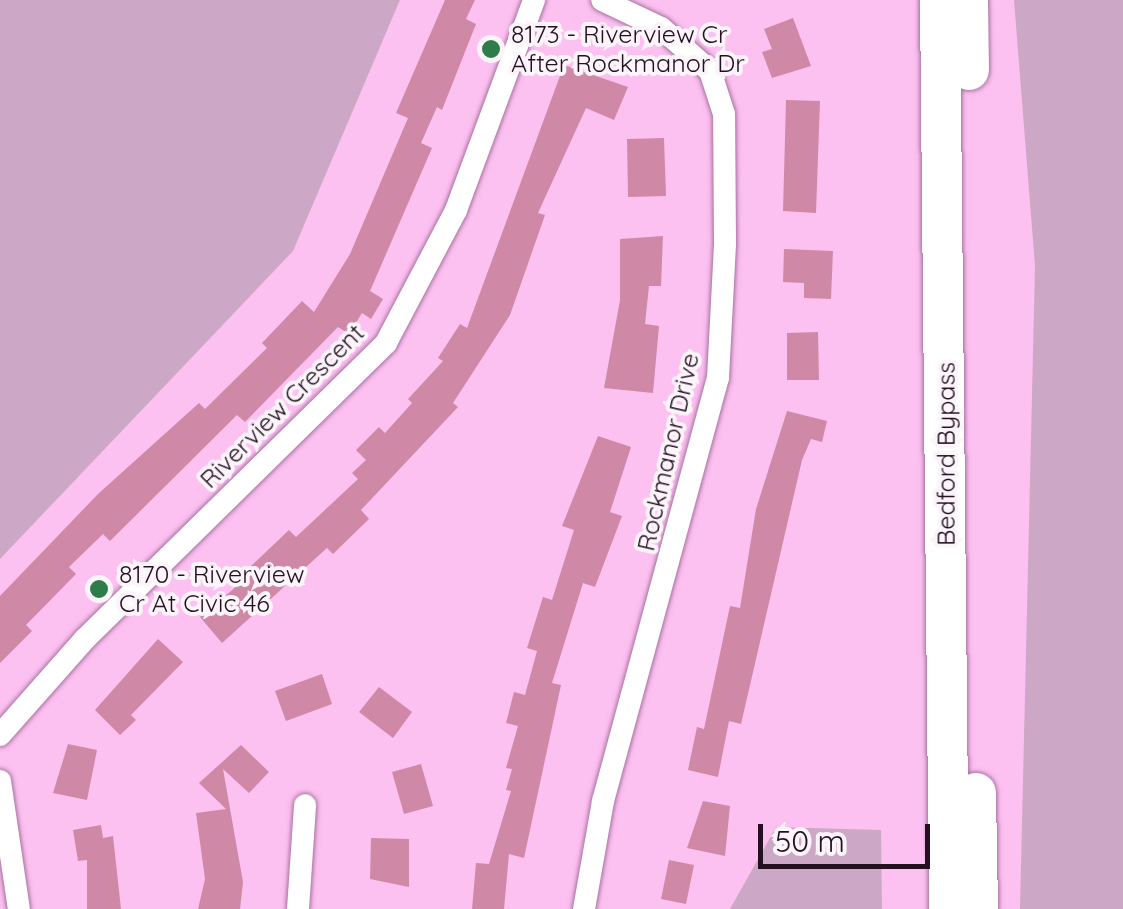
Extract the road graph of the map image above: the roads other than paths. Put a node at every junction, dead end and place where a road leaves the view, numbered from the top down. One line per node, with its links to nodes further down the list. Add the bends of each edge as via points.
1 (534, 0): 5 (street, Riverview Crescent, via 456,210 386,343 85,639)
2 (602, 0): 10 (street, Rockmanor Drive, via 661,28 710,70 724,114 725,276 718,378 602,801)
3 (940, 0): 11 (highway, Bedford Bypass)
4 (968, 0): 12 (highway, Bedford Bypass)
5 (0, 735)
6 (0, 781): 8 (street)
7 (305, 805): 9 (street)
8 (19, 909)
9 (298, 909)
10 (584, 909)
11 (949, 909)
12 (978, 909)

